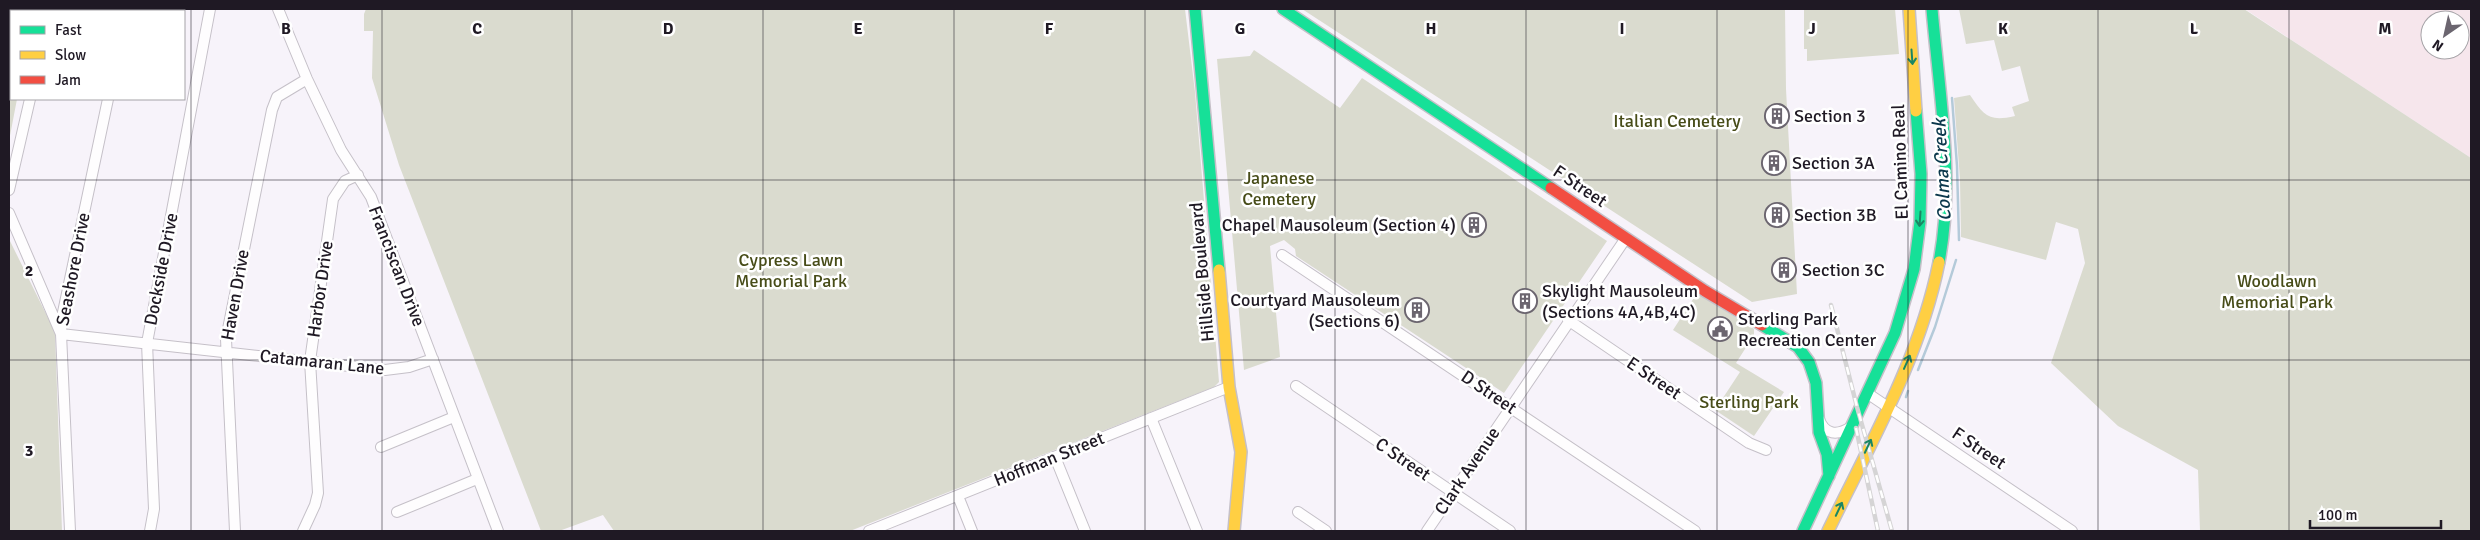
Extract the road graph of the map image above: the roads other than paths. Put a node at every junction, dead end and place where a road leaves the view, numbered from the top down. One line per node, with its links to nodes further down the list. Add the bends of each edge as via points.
1 (210, 9): 17 (street, Dockside Drive)
2 (278, 9): 7 (street, Franciscan Drive)
3 (1195, 9): 22 (main road, Hillside Boulevard)
4 (1283, 9): 13 (main road, F Street)
5 (1909, 9): 23 (main road, El Camino Real, one-way to 23, via 1921,174 1920,231 1904,306)
6 (1932, 9): 25 (main road, one-way to 6, via 1926,316 1938,270 1943,232 1945,175)
7 (306, 79): 10 (street, Franciscan Drive, via 341,150); 18 (street, Haven Drive, via 277,97 272,110)
8 (30, 100): 11 (street)
9 (108, 100): 16 (street, Seashore Drive, via 65,301)
10 (358, 175): 19 (street, Franciscan Drive, via 371,198); 20 (street, Harbor Drive, via 345,181 333,199)
11 (9, 190)
12 (9, 213): 16 (street)
13 (1626, 238): 15 (street, Clark Avenue); 27 (main road, F Street, via 1805,353 1816,383)
14 (1282, 254): 24 (street, D Street)
15 (1568, 320): 24 (street, Clark Avenue); 31 (street, E Street, via 1749,443)
16 (61, 334): 17 (street, Catamaran Lane); 39 (street, Seashore Drive)
17 (147, 344): 18 (street, Catamaran Lane); 40 (street, Dockside Drive, via 154,509)
18 (225, 352): 20 (street, Catamaran Lane); 41 (street, Haven Drive)
19 (433, 359): 20 (street, Catamaran Lane, via 385,370); 26 (street, Franciscan Drive)
20 (310, 362): 42 (street, Harbor Drive, via 319,480 315,505)
21 (1296, 386): 35 (street, C Street)
22 (1229, 387): 28 (street, Hoffman Street); 48 (main road, Hillside Boulevard, via 1240,452)
23 (1867, 393): 25 (street, F Street); 29 (main road, El Camino Real)
24 (1511, 407): 35 (street, Clark Avenue); 52 (street, D Street)
25 (1887, 407): 54 (main road, one-way to 25); 55 (street, F Street)
26 (454, 417): 30 (street); 34 (street, Franciscan Drive)
27 (1818, 417): 29 (street, via 1827,432 1837,433); 33 (main road, F Street)
28 (1151, 418): 32 (street, Hoffman Street); 47 (street)
29 (1851, 428): 33 (main road, El Camino Real)
30 (382, 447)
31 (1766, 450)
32 (1055, 457): 36 (street, Hoffman Street); 46 (street)
33 (1829, 476): 53 (main road, El Camino Real)
34 (477, 478): 37 (street); 43 (street, Franciscan Drive)
35 (1453, 493): 50 (street, Clark Avenue); 51 (street, C Street)
36 (958, 496): 44 (street, Hoffman Street); 45 (street)
37 (397, 512)
38 (1298, 512): 49 (street)
39 (70, 531)
40 (150, 531)
41 (235, 531)
42 (303, 531)
43 (498, 531)
44 (869, 531)
45 (972, 531)
46 (1085, 531)
47 (1198, 531)
48 (1234, 531)
49 (1326, 531)
50 (1427, 531)
51 (1510, 531)
52 (1695, 531)
53 (1803, 531)
54 (1828, 531)
55 (2072, 531)

